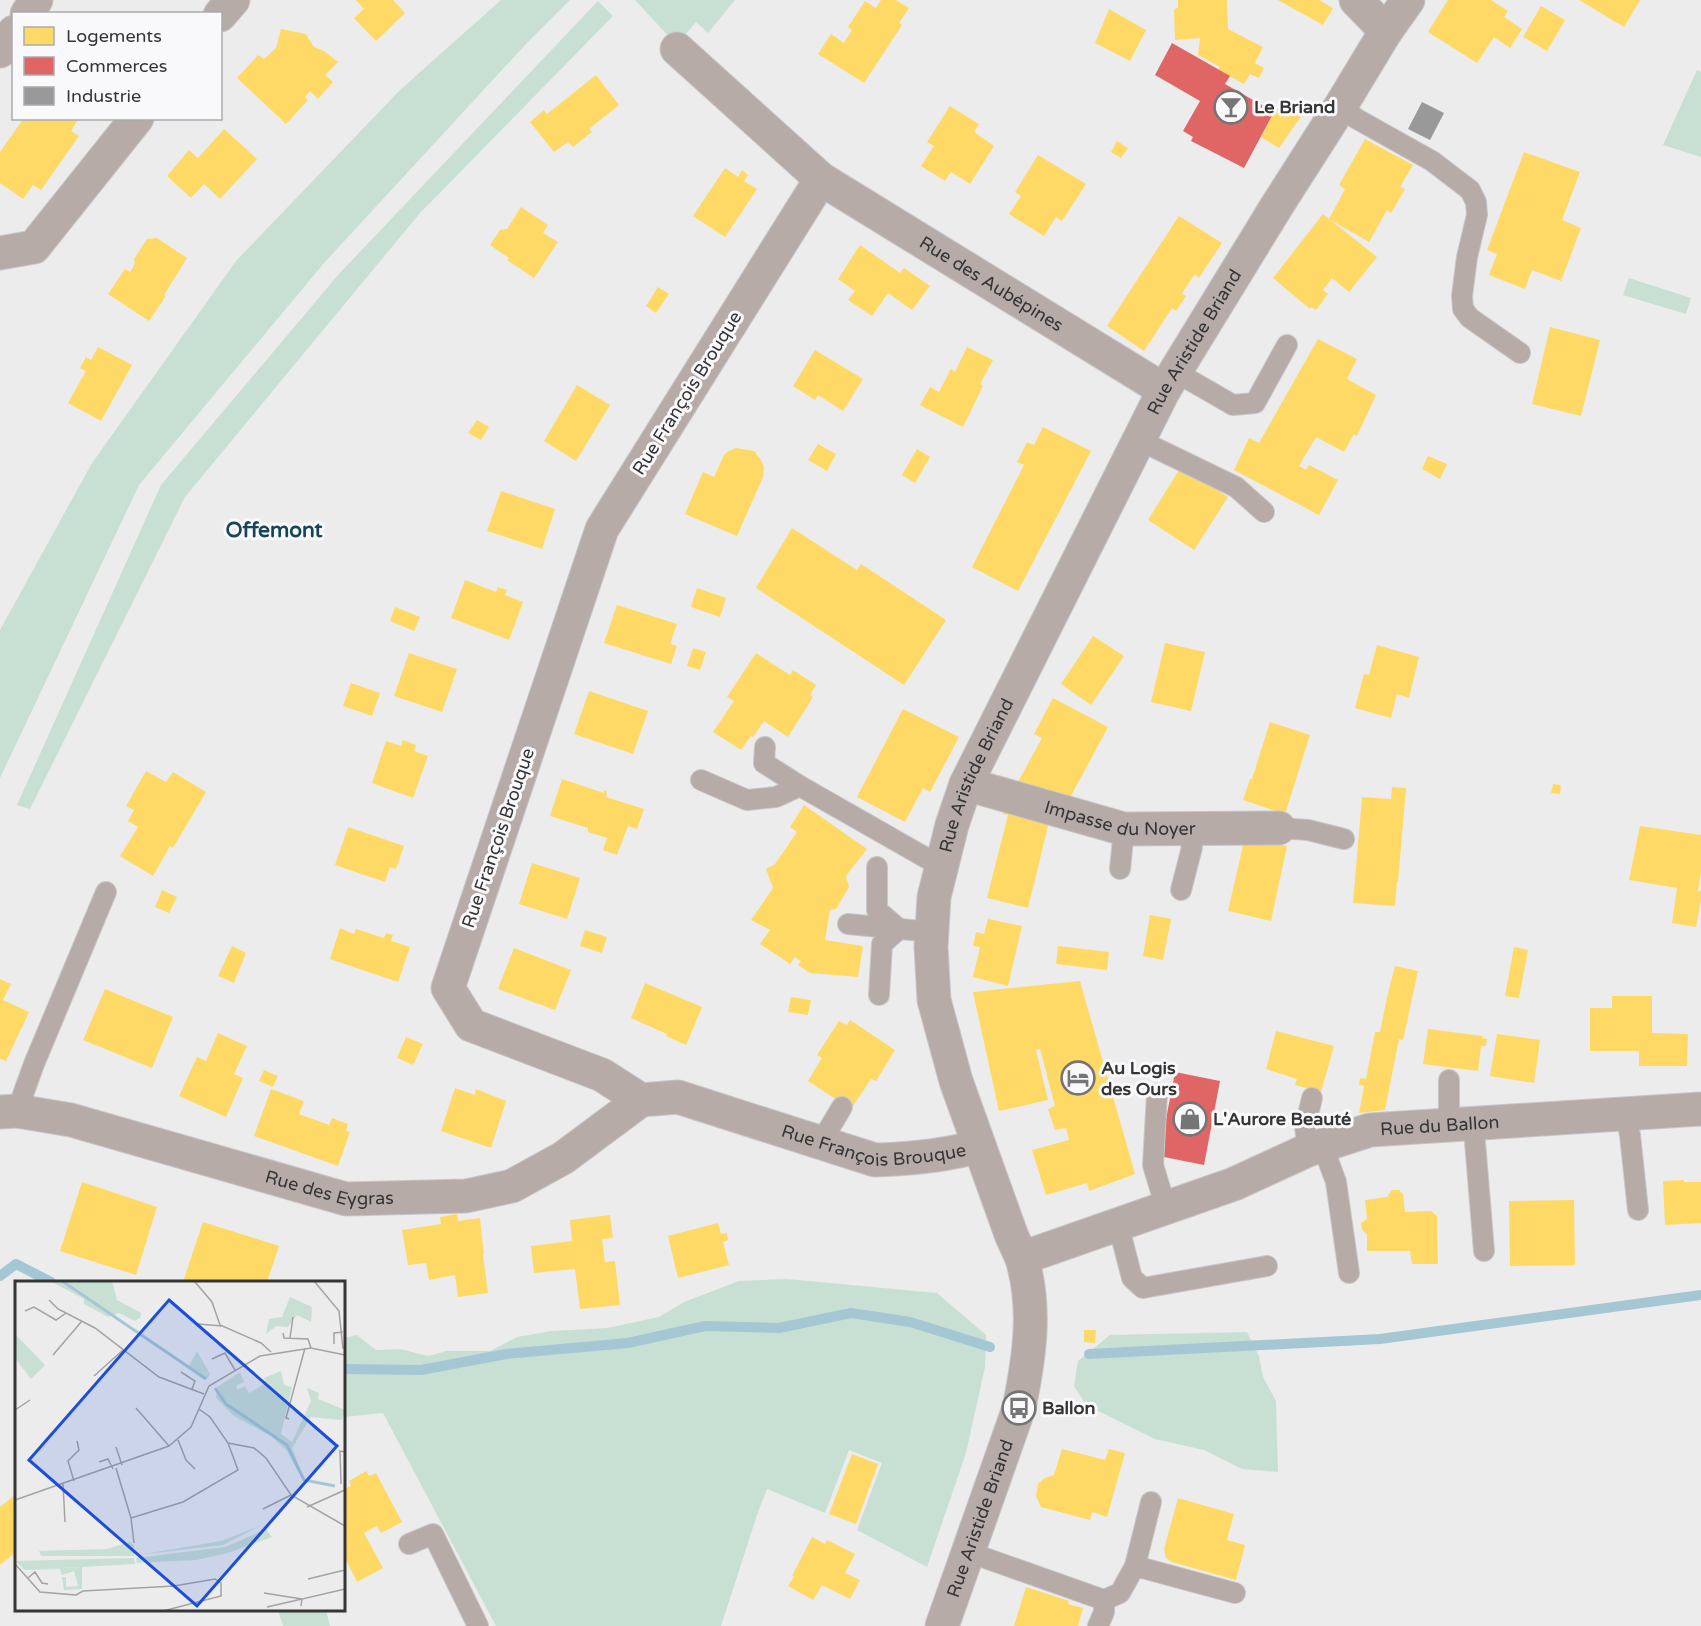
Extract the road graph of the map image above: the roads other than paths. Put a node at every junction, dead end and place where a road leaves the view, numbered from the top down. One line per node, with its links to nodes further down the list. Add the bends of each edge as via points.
1 (233, 0): 4 (street)
2 (1356, 0): 5 (street)
3 (1408, 0): 5 (street, Rue Aristide Briand)
4 (222, 13)
5 (1386, 31): 9 (street, Rue Aristide Briand)
6 (12, 35): 8 (street)
7 (676, 49): 11 (street, Rue des Aubépines)
8 (0, 51)
9 (1340, 108): 14 (lane, via 1432,161 1470,190 1477,215 1467,257 1463,309); 15 (street, Rue Aristide Briand)
10 (135, 120): 12 (street, via 34,247)
11 (821, 179): 15 (street, Rue des Aubépines); 38 (street, Rue François Brouque, via 602,529 448,988 471,1025 602,1075)
12 (0, 253)
13 (1287, 345): 15 (lane, via 1255,403 1233,405)
14 (1520, 353)
15 (1169, 381): 16 (street, Rue Aristide Briand)
16 (1139, 440): 17 (lane, via 1236,487); 20 (street, Rue Aristide Briand)
17 (1264, 512)
18 (765, 747): 21 (lane, via 764,763)
19 (701, 780): 21 (lane, via 747,800 776,797)
20 (966, 784): 23 (street, Impasse du Noyer); 27 (street, Rue Aristide Briand)
21 (800, 786): 27 (lane)
22 (1279, 828): 24 (street, Impasse du Noyer); 25 (lane)
23 (1124, 829): 24 (street, Impasse du Noyer); 28 (lane)
24 (1187, 829): 29 (lane, via 1192,848)
25 (1344, 839)
26 (877, 867): 32 (lane, via 877,910)
27 (942, 867): 33 (street, Rue Aristide Briand, via 934,897)
28 (1120, 869)
29 (1181, 890)
30 (106, 892): 41 (lane, via 34,1064)
31 (848, 924): 32 (lane)
32 (899, 929): 33 (lane); 34 (lane, via 882,944)
33 (932, 933): 45 (street, Rue Aristide Briand, via 934,1000)
34 (879, 995)
35 (1449, 1080): 43 (lane)
36 (1157, 1094): 47 (lane, via 1153,1165)
37 (1312, 1098): 46 (lane, via 1305,1126)
38 (641, 1100): 41 (street, Rue des Eygras, via 563,1158 512,1186 466,1196 346,1199 71,1120); 44 (street, Rue François Brouque, via 678,1097)
39 (842, 1107): 44 (lane)
40 (1701, 1109): 42 (street, Rue du Ballon)
41 (8, 1112)
42 (1625, 1113): 43 (street, Rue du Ballon); 48 (lane)
43 (1462, 1124): 46 (street, Rue du Ballon, via 1370,1130); 50 (lane, via 1475,1142)
44 (821, 1142): 45 (street, Rue François Brouque, via 875,1160 961,1152)
45 (979, 1146): 51 (street, Rue Aristide Briand)
46 (1315, 1147): 47 (street, Rue du Ballon, via 1234,1184); 53 (lane, via 1336,1182)
47 (1166, 1208): 49 (street, Rue du Ballon)
48 (1638, 1210)
49 (1119, 1224): 51 (street, Rue du Ballon); 52 (lane, via 1132,1278 1143,1288)
50 (1484, 1251)
51 (1022, 1258): 56 (street, Rue Aristide Briand, via 1031,1329 1027,1371 1019,1408)
52 (1267, 1266)
53 (1349, 1272)
54 (1151, 1502): 57 (lane)
55 (409, 1544): 60 (lane, via 433,1533)
56 (968, 1552): 59 (lane); 61 (street, Rue Aristide Briand)
57 (1135, 1566): 58 (lane); 59 (lane, via 1120,1593)
58 (1235, 1593)
59 (1104, 1600): 62 (lane)
60 (478, 1626)
61 (942, 1626)
62 (1098, 1626)

